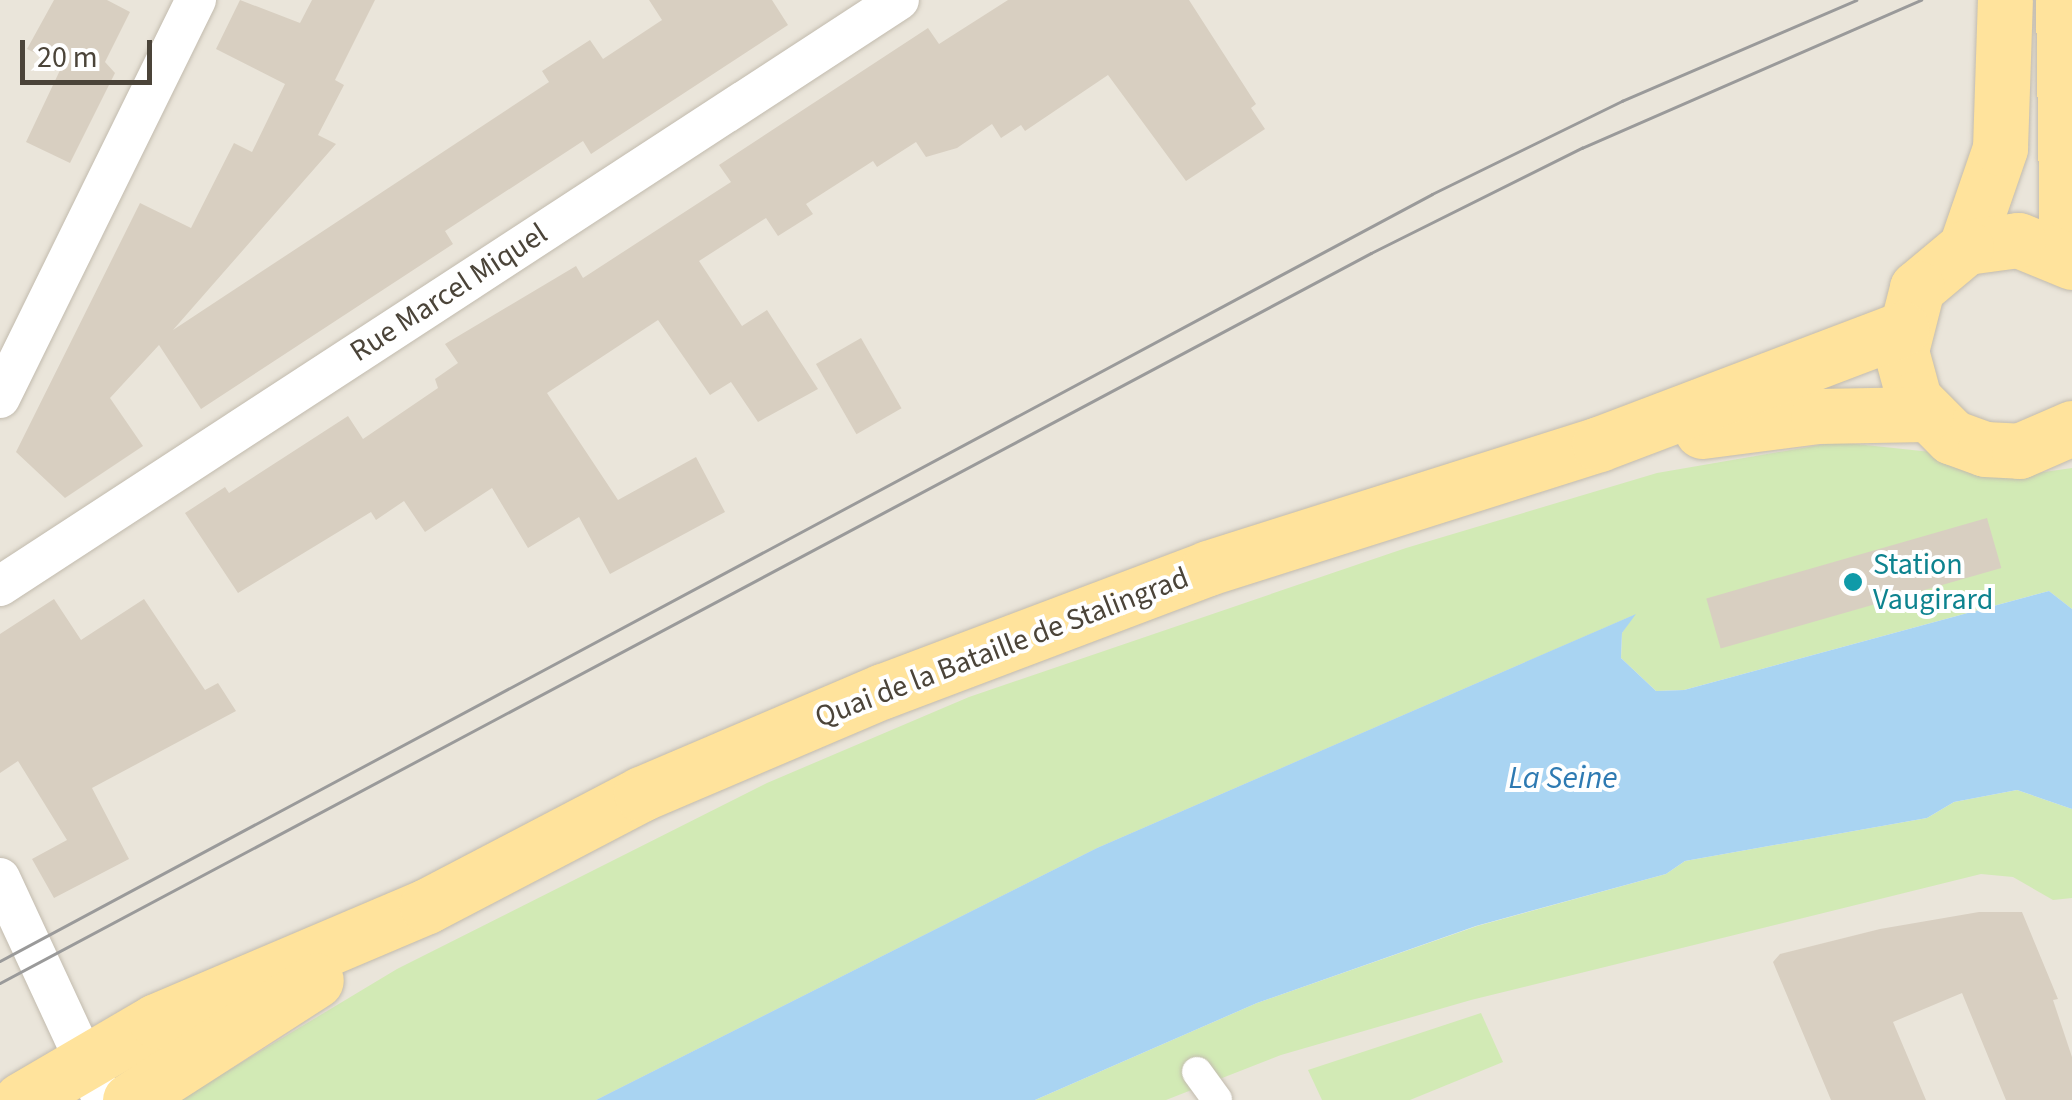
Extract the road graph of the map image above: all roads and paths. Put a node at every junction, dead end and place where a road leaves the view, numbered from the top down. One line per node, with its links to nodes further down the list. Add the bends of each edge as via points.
1 (196, 0): 8 (street)
2 (899, 0): 12 (street, Rue Marcel Miquel)
3 (2006, 0): 5 (main road, via 2000,148)
4 (2063, 0): 6 (main road)
5 (1966, 247): 6 (main road, via 2018,240); 7 (main road, via 1931,271)
6 (2070, 260)
7 (1902, 328): 9 (main road, via 1904,374); 11 (main road, Quai de la Bataille de Stalingrad)
8 (0, 398)
9 (1926, 414): 10 (main road, via 1952,437 1984,449 2019,451); 11 (main road, Quai de la Bataille de Stalingrad, via 1818,416)
10 (2072, 428)
11 (1600, 444): 14 (main road, Quai de la Bataille de Stalingrad, via 1208,568 883,691 642,794)
12 (0, 586)
13 (0, 878): 16 (street)
14 (427, 906): 16 (main road, Quai de la Bataille de Stalingrad, via 156,1021); 18 (main road, Quai de la Bataille de Stalingrad)
15 (1197, 1072): 19 (street)
16 (93, 1083): 17 (main road, Quai de la Bataille de Stalingrad)
17 (21, 1100)
18 (130, 1100)
19 (1217, 1100)

